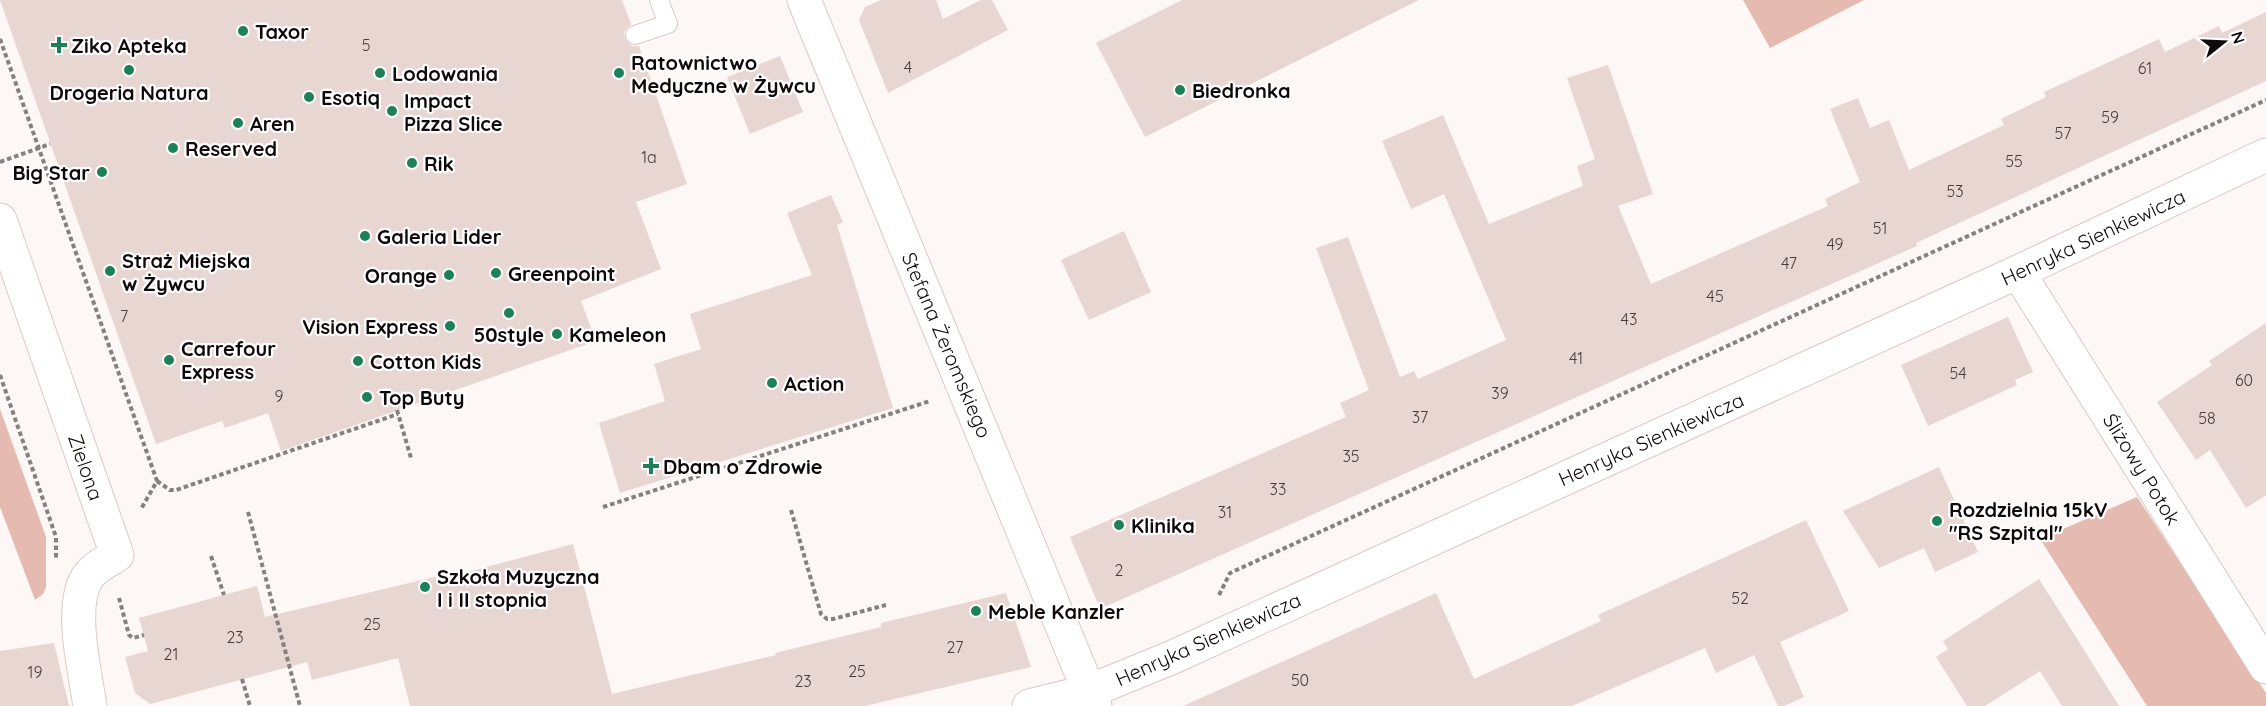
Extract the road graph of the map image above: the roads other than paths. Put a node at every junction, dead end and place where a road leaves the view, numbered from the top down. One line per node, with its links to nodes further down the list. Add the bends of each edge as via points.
1 (659, 0): 3 (lane, via 668,24)
2 (804, 0): 8 (street, Stefana Żeromskiego)
3 (635, 36)
4 (2266, 155): 6 (street, Henryka Sienkiewicza)
5 (0, 220): 9 (street, Zielona, via 117,555 88,575 81,590 79,611)
6 (2018, 272): 7 (street, Śliżowy Potok); 8 (street, Henryka Sienkiewicza, via 1173,657)
7 (2266, 667)
8 (1093, 698): 10 (street, Henryka Sienkiewicza)
9 (90, 706)
10 (1029, 706)

